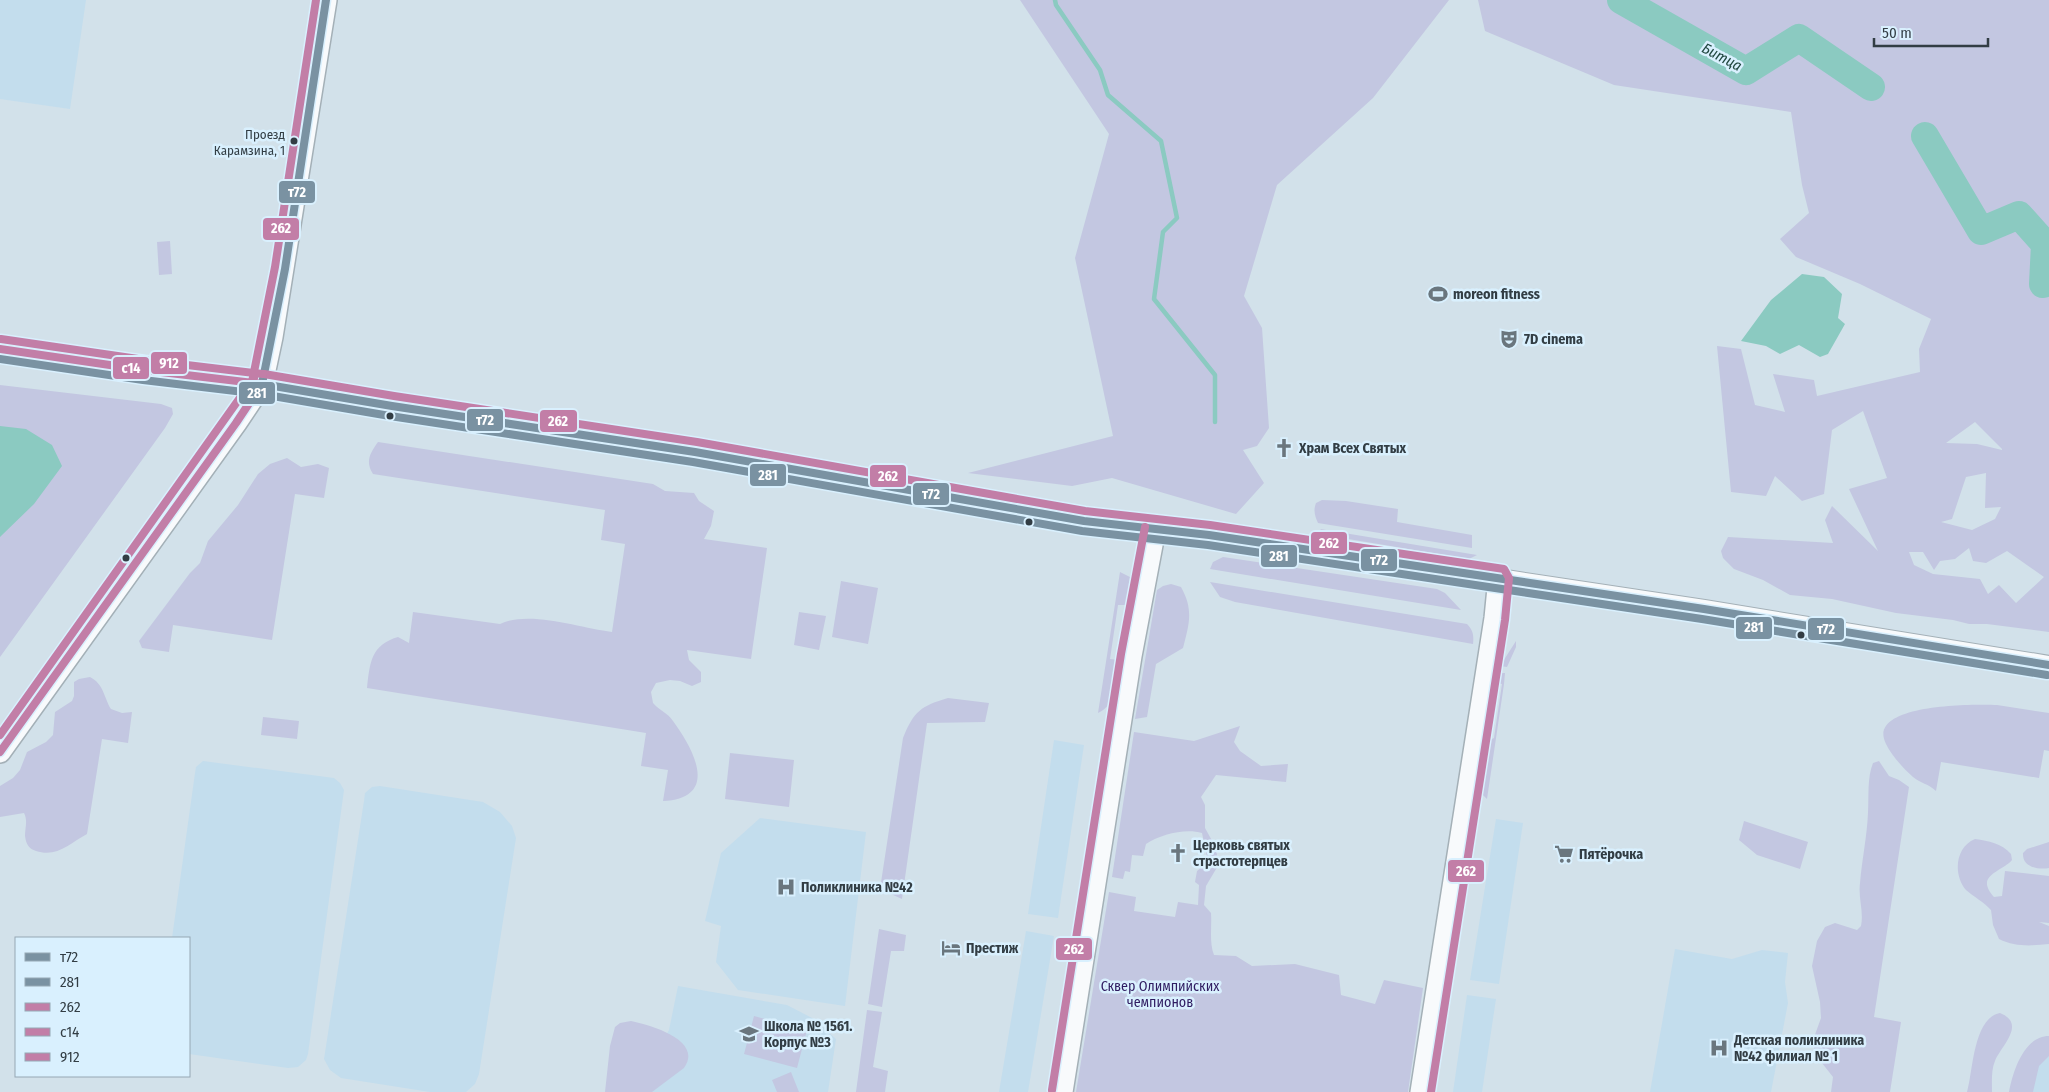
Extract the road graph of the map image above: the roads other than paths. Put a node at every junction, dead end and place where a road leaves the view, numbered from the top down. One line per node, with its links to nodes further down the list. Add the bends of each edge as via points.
1 (326, 0): 3 (main road, via 284,269)
2 (0, 349): 3 (street)
3 (262, 384): 4 (main road, via 696,452 1084,521); 7 (main road)
4 (1155, 529): 5 (main road); 8 (main road, via 1131,656)
5 (1499, 578): 6 (street); 9 (main road)
6 (2049, 665)
7 (0, 752)
8 (1062, 1092)
9 (1421, 1092)

